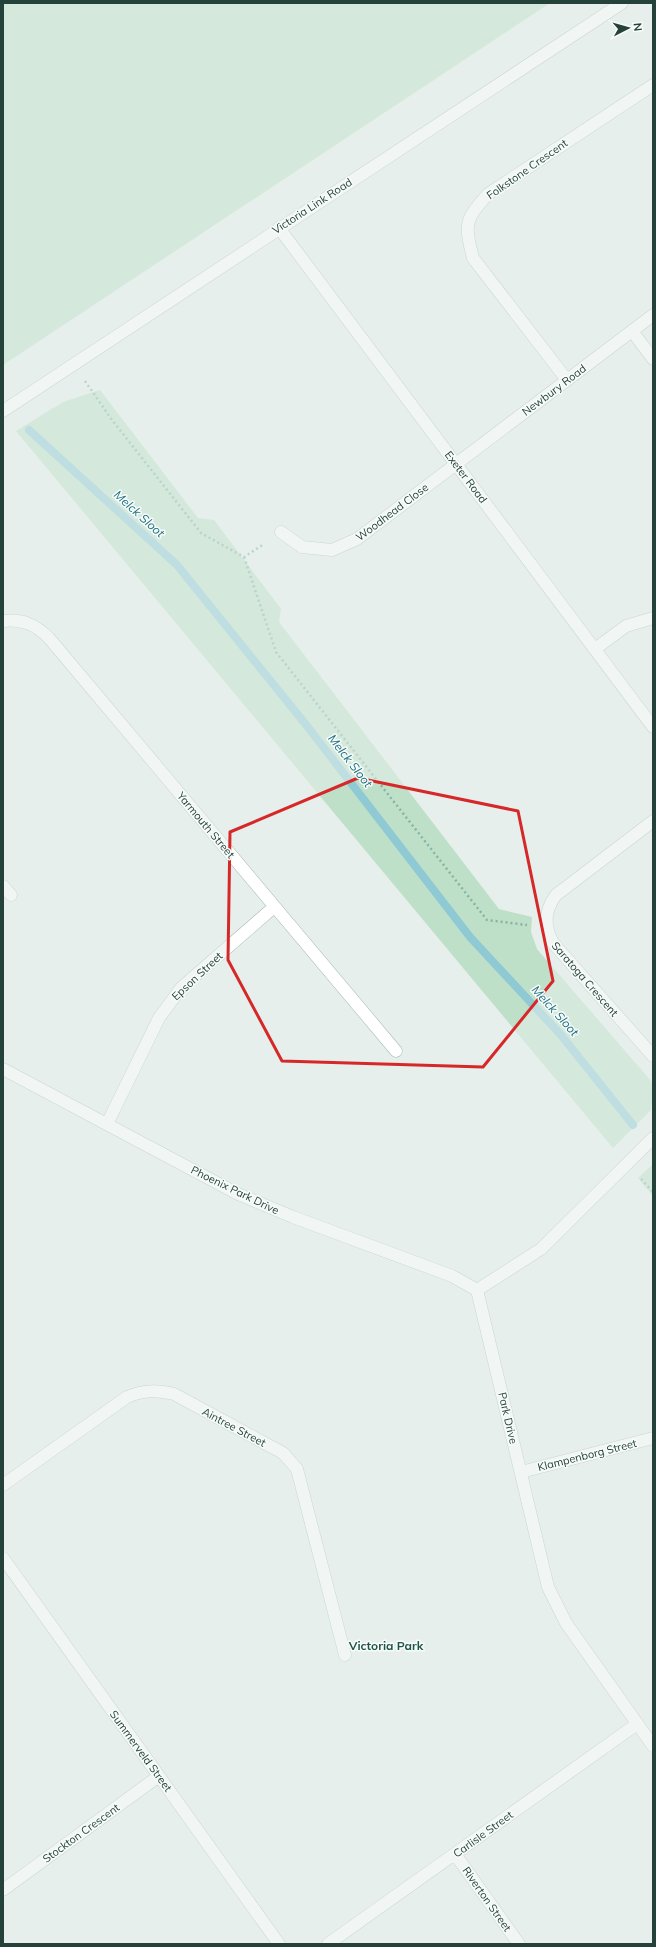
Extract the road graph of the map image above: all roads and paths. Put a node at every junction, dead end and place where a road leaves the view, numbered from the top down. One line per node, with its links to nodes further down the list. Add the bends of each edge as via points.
1 (622, 3): 3 (street, Victoria Link Road)
2 (653, 85): 8 (street, Folkstone Crescent, via 488,194 469,215 467,236 472,258)
3 (279, 228): 7 (street, Victoria Link Road); 10 (street, Exeter Road)
4 (653, 315): 5 (street, Newbury Road)
5 (632, 331): 6 (street); 8 (street, Newbury Road)
6 (653, 359)
7 (73, 364): 9 (street, Victoria Link Road); 12 (path, via 112,420 201,533)
8 (567, 380): 10 (street, Newbury Road)
9 (3, 411)
10 (456, 464): 11 (street, Woodhead Close, via 357,539 332,550 302,547); 15 (street, Exeter Road)
11 (281, 532): 12 (path)
12 (244, 557): 21 (path, via 276,652 487,920)
13 (653, 618): 15 (street, via 626,626)
14 (3, 621): 20 (street, Yarmouth Street, via 27,622 39,628 49,638)
15 (595, 650): 16 (street, Exeter Road)
16 (653, 727)
17 (653, 821): 21 (street, via 556,895 547,912)
18 (3, 886): 19 (street)
19 (11, 895)
20 (274, 907): 22 (street, Yarmouth Street); 25 (street, Epson Street, via 181,988 168,1003)
21 (546, 927): 23 (street, Saratoga Crescent, via 553,943)
22 (396, 1051)
23 (653, 1056)
24 (3, 1069): 25 (street, Phoenix Park Drive)
25 (107, 1124): 27 (street, Phoenix Park Drive, via 238,1194 452,1276)
26 (653, 1138): 27 (street, via 541,1249)
27 (477, 1290): 29 (street, Park Drive)
28 (653, 1438): 29 (street, Klampenborg Street)
29 (521, 1472): 33 (street, Park Drive, via 548,1587 566,1623)
30 (3, 1485): 32 (street, Aintree Street, via 127,1397 147,1391 174,1394 283,1453 297,1469)
31 (3, 1558): 35 (street, Summerveld Street)
32 (345, 1655)
33 (637, 1724): 34 (street, Park Drive); 36 (street, Carlisle Street)
34 (653, 1746)
35 (159, 1776): 37 (street, Stockton Crescent); 38 (street, Summerveld Street)
36 (455, 1854): 39 (street, Carlisle Street); 40 (street, Riverton Street)
37 (3, 1890)
38 (279, 1944)
39 (328, 1944)
40 (519, 1944)

